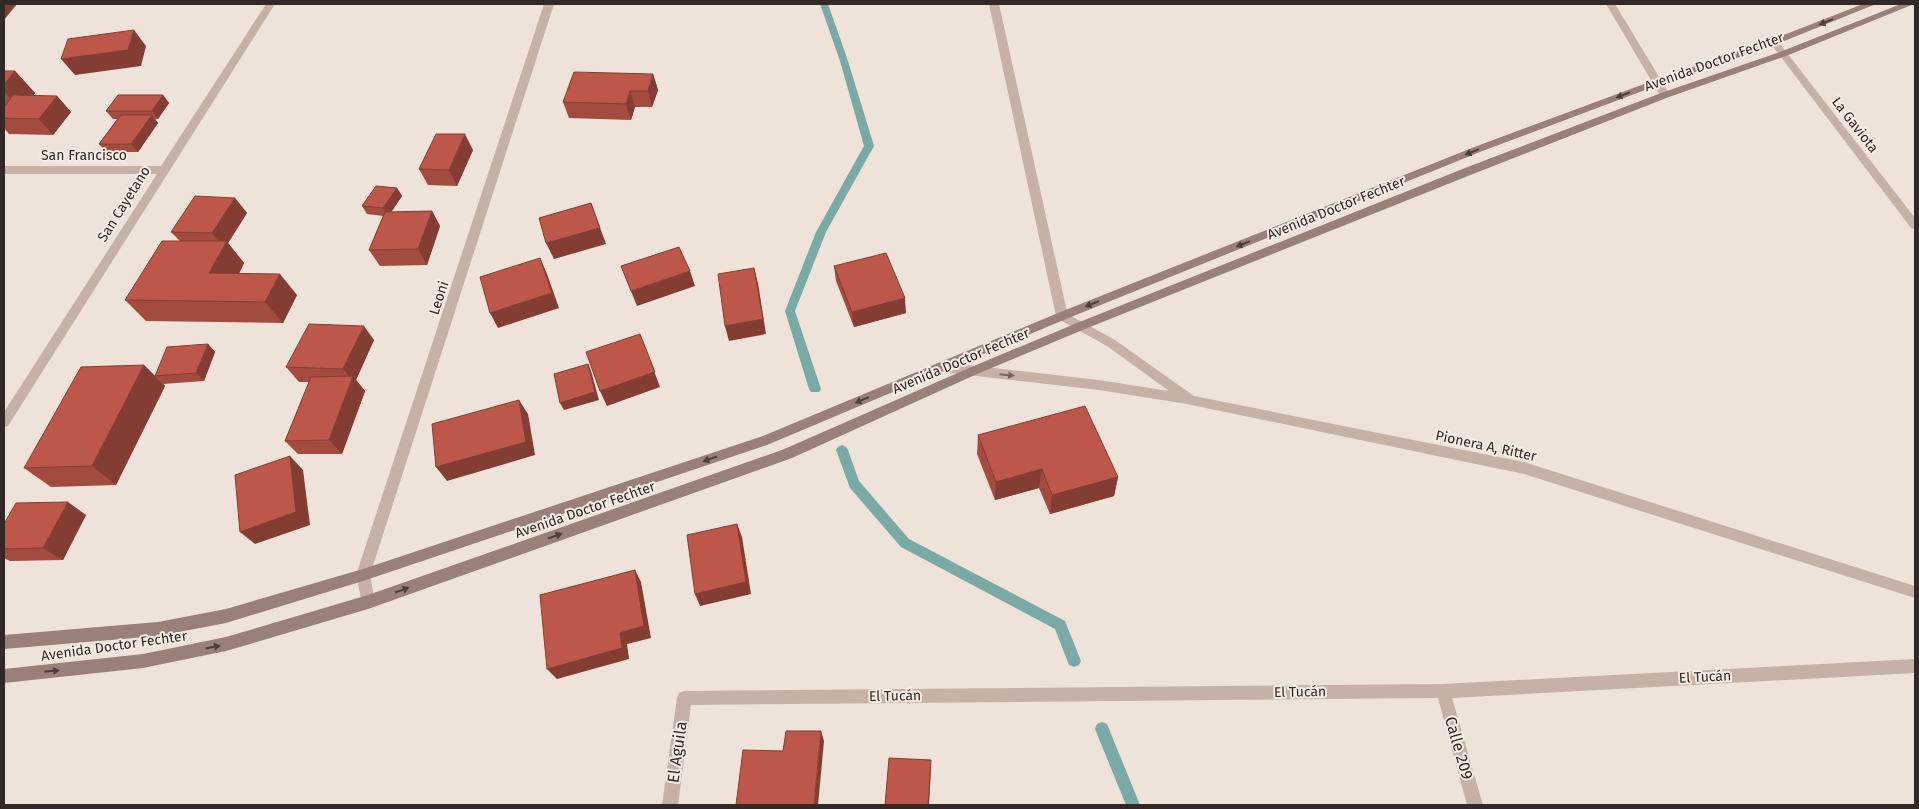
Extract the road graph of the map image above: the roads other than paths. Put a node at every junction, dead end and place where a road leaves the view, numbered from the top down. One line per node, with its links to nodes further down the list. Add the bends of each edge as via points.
1 (270, 4): 12 (street, San Cayetano)
2 (549, 4): 20 (street, Leoni)
3 (994, 4): 14 (street)
4 (1610, 4): 9 (street)
5 (1871, 4): 7 (main road, Avenida Doctor Fechter, one-way to 7)
6 (1909, 4): 8 (main road, Avenida Doctor Fechter)
7 (1774, 42): 8 (street, La Gaviota); 9 (main road, Avenida Doctor Fechter)
8 (1783, 54): 10 (main road, Avenida Doctor Fechter); 13 (street, La Gaviota)
9 (1658, 82): 10 (street); 14 (main road, Avenida Doctor Fechter, one-way to 14, via 1482,148)
10 (1665, 95): 15 (main road, Avenida Doctor Fechter)
11 (4, 170): 12 (street, San Francisco)
12 (163, 170): 19 (street, San Cayetano)
13 (1915, 225)
14 (1062, 316): 15 (street, Pionera A, Ritter); 16 (main road, Avenida Doctor Fechter)
15 (1081, 326): 17 (main road, Avenida Doctor Fechter); 18 (street, Pionera A, Ritter, via 1111,343)
16 (941, 367): 17 (street); 20 (main road, Avenida Doctor Fechter, one-way to 20, via 767,440)
17 (974, 371): 18 (street, one-way to 18, via 1100,385); 22 (main road, Avenida Doctor Fechter, one-way to 17, via 787,454)
18 (1191, 400): 21 (street, Pionera A, Ritter, via 1524,468)
19 (4, 422)
20 (363, 575): 22 (street, Leoni); 23 (main road, Avenida Doctor Fechter, via 226,616 158,629)
21 (1915, 592)
22 (368, 602): 25 (main road, Avenida Doctor Fechter, one-way to 22, via 142,661 226,644)
23 (4, 642)
24 (1915, 666): 26 (street, El Tucán)
25 (4, 676)
26 (1443, 691): 27 (street, El Tucán); 29 (street, Calle 209)
27 (684, 698): 28 (street, El Aguila)
28 (670, 805)
29 (1476, 805)

